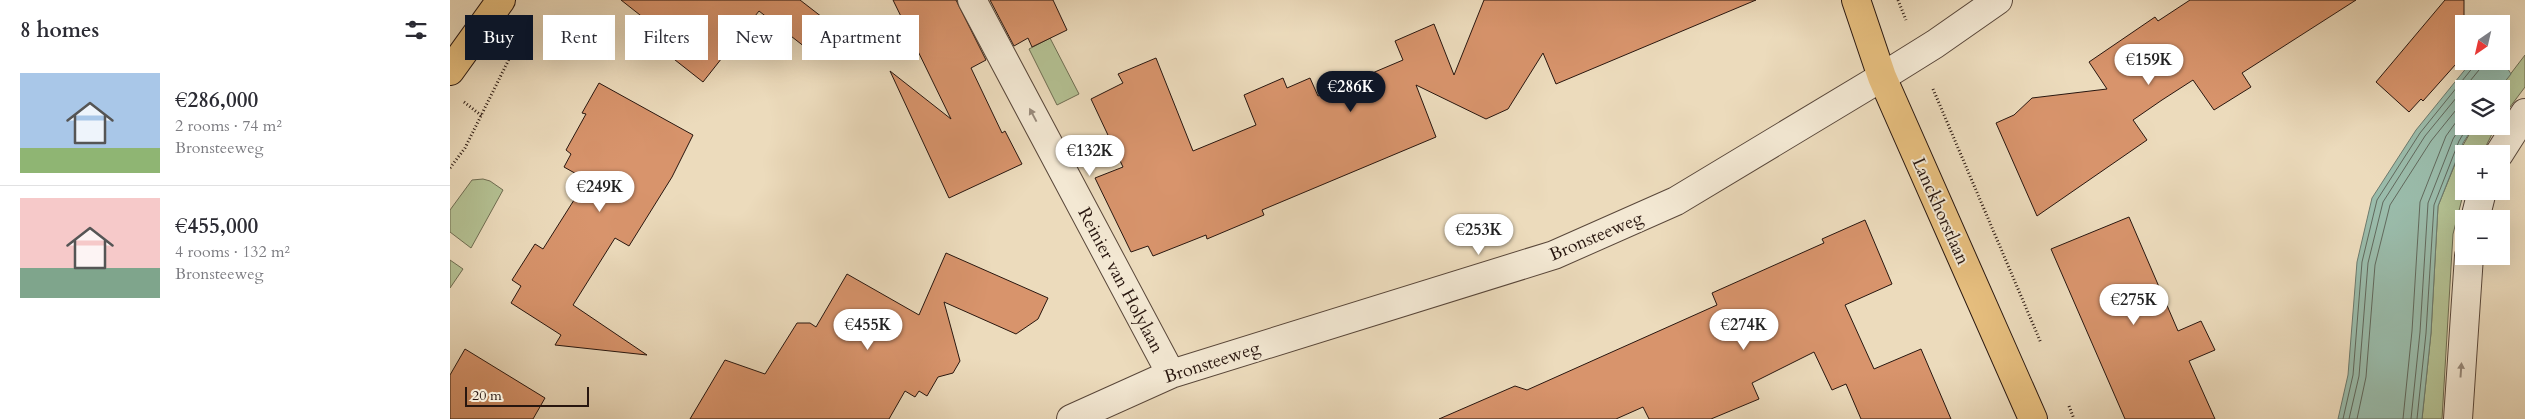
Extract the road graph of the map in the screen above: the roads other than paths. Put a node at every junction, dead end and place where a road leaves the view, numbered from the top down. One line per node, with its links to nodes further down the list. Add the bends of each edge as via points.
1 (501, 0): 5 (main road)
2 (972, 0): 10 (street, Reinier van Holylaan, one-way to 2)
3 (1856, 0): 6 (main road, Lanckhorstlaan)
4 (1998, 0): 6 (street, Bronsteeweg)
5 (450, 71)
6 (1882, 77): 10 (street, Bronsteeweg, via 1676,201 1554,255); 12 (main road, Lanckhorstlaan)
7 (2525, 113): 8 (street)
8 (2505, 145)
9 (2467, 265): 13 (street, one-way to 9)
10 (1171, 374): 11 (street, Bronsteeweg)
11 (1071, 419)
12 (2033, 419)
13 (2458, 419)

